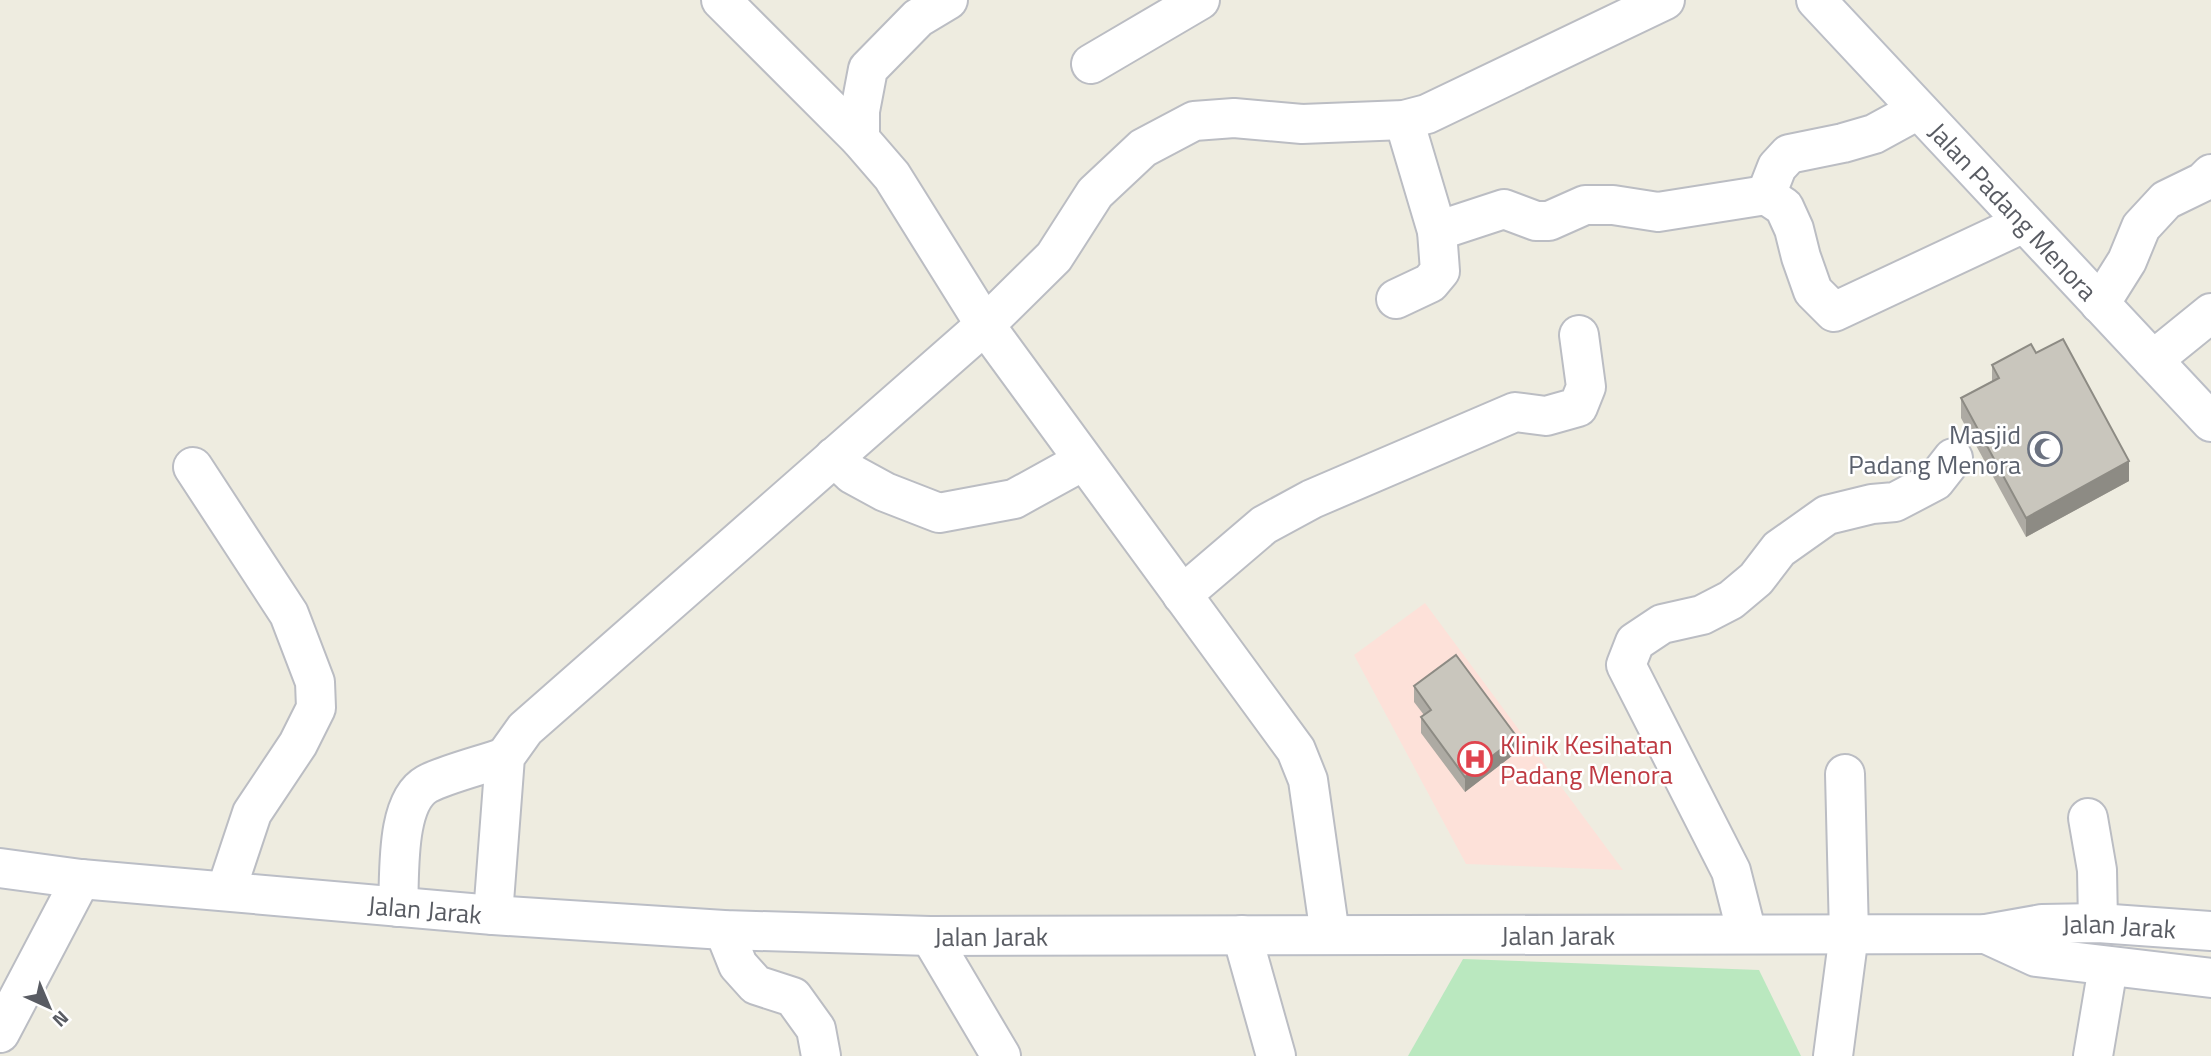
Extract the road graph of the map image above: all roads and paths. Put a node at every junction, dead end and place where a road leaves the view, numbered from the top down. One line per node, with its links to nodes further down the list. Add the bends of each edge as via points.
1 (721, 0): 9 (street)
2 (948, 0): 9 (street, via 918,18 869,69 860,111)
3 (1200, 0): 6 (street)
4 (1665, 0): 8 (street, via 1427,114)
5 (1816, 0): 7 (street, Jalan Padang Menora)
6 (1091, 64)
7 (1919, 110): 11 (street, via 1874,134 1789,154 1777,167); 12 (street, Jalan Padang Menora)
8 (1404, 120): 13 (street); 17 (street, via 1302,124 1234,118 1194,121 1143,148 1095,193 1054,257)
9 (860, 139): 17 (street, via 892,176)
10 (2211, 174): 15 (street, via 2166,201 2141,227 2127,261)
11 (1766, 195): 12 (street, via 1784,207 1813,291 1835,312); 13 (street, via 1658,212 1585,205 1549,221 1535,221 1504,209)
12 (2024, 223): 15 (street, Jalan Padang Menora)
13 (1437, 231): 14 (street, via 1440,271 1430,283)
14 (1396, 299)
15 (2100, 304): 19 (street, Jalan Padang Menora)
16 (2211, 313): 19 (street)
17 (985, 325): 21 (street); 23 (street)
18 (1579, 335): 25 (street, via 1586,387 1578,407 1546,416 1515,412 1311,499 1264,526)
19 (2153, 360): 20 (street, Jalan Padang Menora)
20 (2211, 422)
21 (834, 457): 23 (street, via 852,474 885,492 939,513 1014,499); 26 (street, via 525,729)
22 (1953, 458): 37 (street, via 1935,481 1895,502 1827,515 1779,549 1756,579 1731,600 1702,615 1662,624 1634,642 1626,664 1731,871)
23 (1083, 461): 25 (street)
24 (193, 467): 31 (street, via 289,614 315,682 316,708 252,813)
25 (1182, 595): 41 (street, via 1296,750 1308,780)
26 (505, 757): 32 (street, via 426,785 411,800 404,824); 33 (street)
27 (1845, 774): 38 (street)
28 (2088, 818): 34 (street, via 2097,870)
29 (0, 868): 30 (street, Jalan Jarak)
30 (81, 879): 31 (street, Jalan Jarak); 45 (street)
31 (226, 891): 32 (street, Jalan Jarak)
32 (398, 907): 33 (street, Jalan Jarak)
33 (493, 915): 35 (street, Jalan Jarak)
34 (2098, 923): 36 (street, Jalan Jarak); 39 (street, Jalan Jarak, via 2042,924)
35 (724, 930): 42 (street, Jalan Jarak); 46 (street, via 738,965 756,985 793,997 816,1029)
36 (2211, 931)
37 (1747, 934): 38 (street, Jalan Jarak); 41 (street, Jalan Jarak)
38 (1849, 934): 39 (street, Jalan Jarak); 49 (street)
39 (1986, 934): 43 (street, Jalan Jarak, via 2036,957)
40 (1242, 935): 41 (street, Jalan Jarak); 42 (street, Jalan Jarak); 48 (street)
41 (1330, 935)
42 (930, 936): 47 (street)
43 (2108, 967): 44 (street, Jalan Jarak); 50 (street)
44 (2211, 978)
45 (0, 1033)
46 (821, 1056)
47 (1000, 1056)
48 (1276, 1056)
49 (1833, 1056)
50 (2093, 1056)

